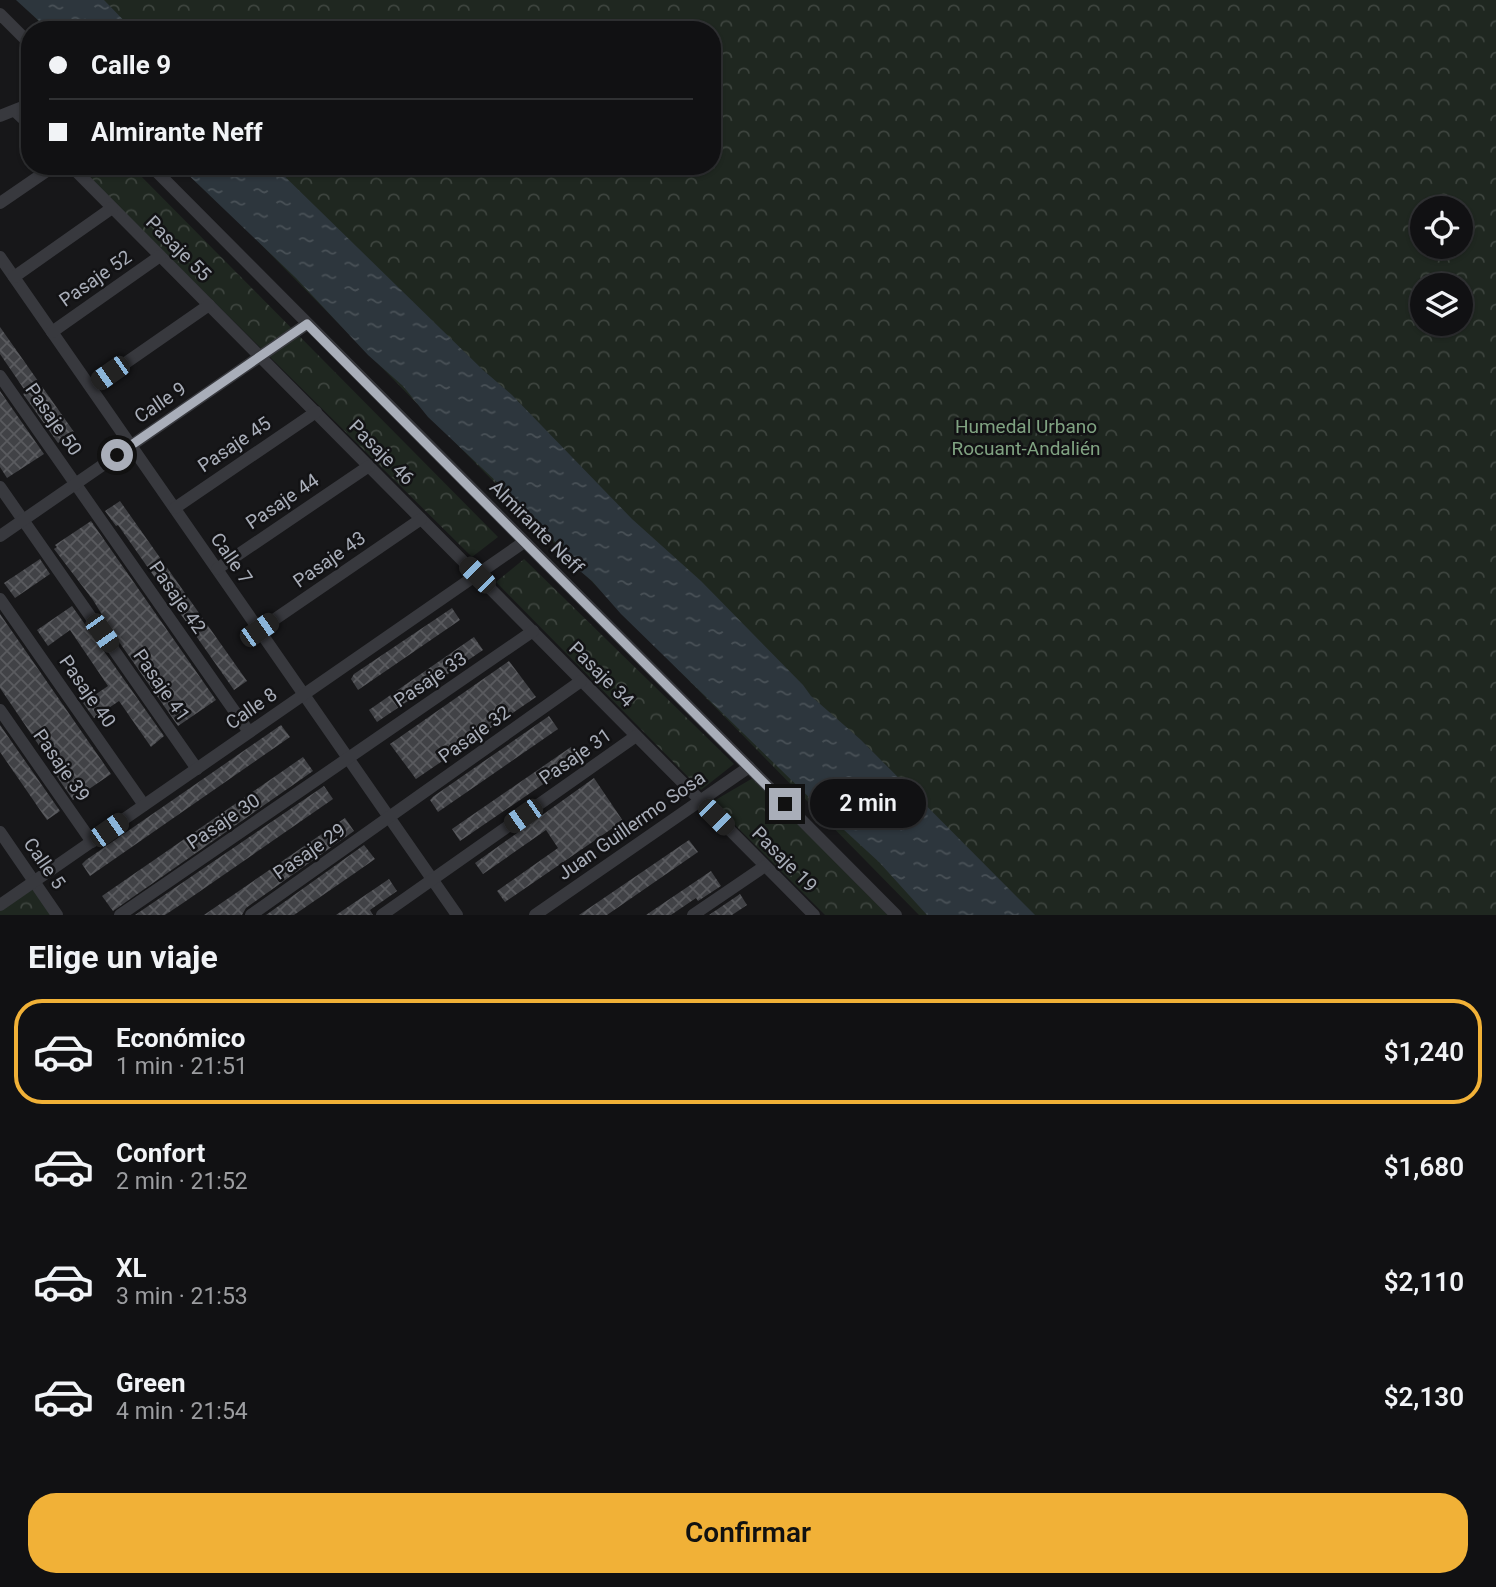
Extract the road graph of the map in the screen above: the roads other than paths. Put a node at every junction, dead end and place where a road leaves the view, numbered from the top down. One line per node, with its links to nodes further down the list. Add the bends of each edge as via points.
1 (0, 14): 2 (street)
2 (21, 35)
3 (21, 108): 4 (street)
4 (15, 110): 5 (street); 6 (street)
5 (0, 116)
6 (21, 116)
7 (41, 175): 10 (street)
8 (80, 175): 11 (street, Pasaje 55)
9 (159, 175): 16 (street, Almirante Neff)
10 (0, 203)
11 (112, 208): 12 (street, Pasaje 55); 14 (street)
12 (160, 256): 15 (street, Pasaje 55); 17 (street, Pasaje 52)
13 (0, 257): 14 (street, Calle 7)
14 (14, 277): 17 (street, Calle 7)
15 (209, 305): 18 (street, Pasaje 55); 20 (street)
16 (307, 324): 18 (street, Calle 9); 30 (street, Almirante Neff)
17 (52, 332): 20 (street, Calle 7)
18 (261, 357): 21 (street, Pasaje 46); 22 (street, Calle 9)
19 (0, 376): 24 (street, Pasaje 50)
20 (90, 387): 22 (street, Calle 7)
21 (316, 412): 23 (street, Pasaje 46); 26 (street, Pasaje 45)
22 (131, 446): 24 (street, Calle 9); 26 (street, Calle 7)
23 (369, 466): 27 (street, Pasaje 46); 31 (street, Pasaje 44)
24 (76, 484): 28 (street, Calle 9); 39 (street, Pasaje 42)
25 (0, 487): 28 (street, Pasaje 41)
26 (175, 508): 31 (street, Calle 7)
27 (421, 519): 32 (street, Pasaje 46); 34 (street, Pasaje 43)
28 (23, 520): 29 (street, Calle 9); 43 (street, Pasaje 41)
29 (0, 536)
30 (524, 542): 32 (street, Calle 8); 42 (street, Almirante Neff)
31 (217, 569): 34 (street, Calle 7)
32 (477, 575): 35 (street, Pasaje 34); 37 (street, Calle 8)
33 (0, 599): 45 (street, Pasaje 40)
34 (259, 630): 37 (street, Calle 7)
35 (533, 631): 36 (street, Pasaje 34); 41 (street, Pasaje 33)
36 (581, 681): 40 (street, Pasaje 34); 46 (street, Pasaje 32)
37 (304, 695): 39 (street, Calle 8); 41 (street, Calle 7)
38 (0, 710): 48 (street, Pasaje 39)
39 (249, 732): 43 (street, Calle 8)
40 (636, 736): 44 (street, Pasaje 34); 50 (street, Pasaje 31)
41 (348, 758): 46 (street, Calle 7); 54 (street, Pasaje 30)
42 (748, 767): 44 (street, Juan Guillermo Sosa); 61 (street, Almirante Neff)
43 (197, 769): 45 (street, Calle 8)
44 (700, 801): 49 (street, Pasaje 19); 58 (street, Juan Guillermo Sosa)
45 (144, 805): 48 (street, Calle 8)
46 (389, 818): 50 (street, Calle 7); 55 (street, Pasaje 29)
47 (0, 832): 51 (street, Calle 5)
48 (92, 842): 51 (street, Calle 8)
49 (765, 866): 59 (street); 60 (street, Pasaje 19)
50 (433, 880): 56 (street, Pasaje 31); 57 (street, Calle 7)
51 (34, 882): 52 (street, Calle 8); 53 (street, Calle 5)
52 (0, 905)
53 (57, 915)
54 (120, 915)
55 (251, 915)
56 (383, 915)
57 (457, 915)
58 (535, 915)
59 (693, 915)
60 (814, 915)
61 (896, 915)

